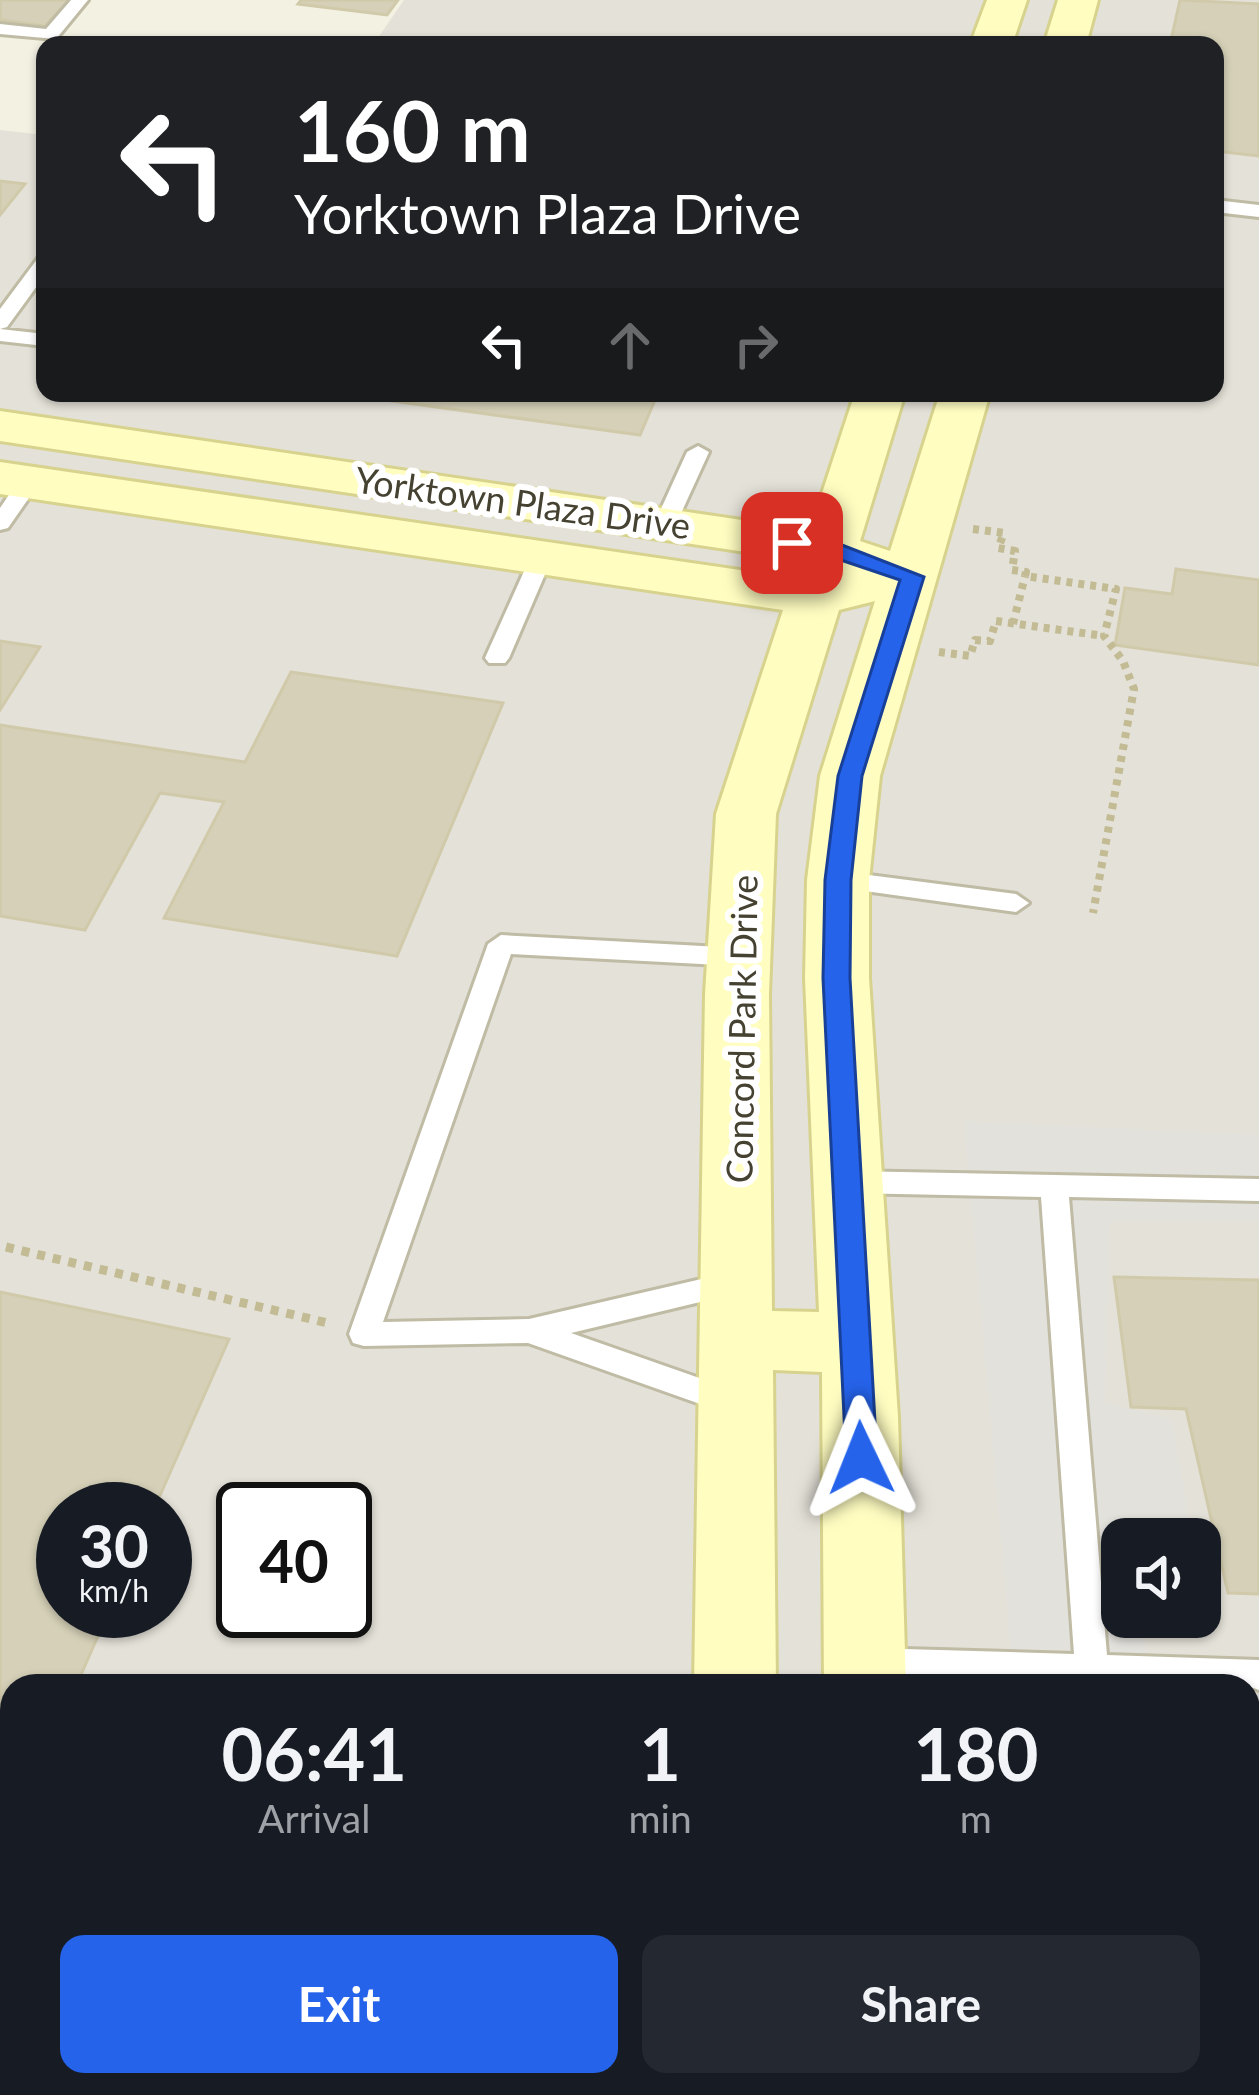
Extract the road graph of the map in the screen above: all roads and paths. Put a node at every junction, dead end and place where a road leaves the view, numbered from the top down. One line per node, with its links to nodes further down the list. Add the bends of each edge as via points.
1 (80, 0): 4 (lane, via 50,34)
2 (1006, 0): 5 (street)
3 (1078, 0): 6 (street)
4 (0, 29)
5 (994, 36)
6 (1068, 36)
7 (1224, 207): 8 (lane)
8 (1259, 211)
9 (36, 274): 10 (lane)
10 (0, 322)
11 (0, 334): 12 (lane)
12 (36, 339)
13 (877, 402): 22 (street, Concord Park Drive)
14 (961, 402): 24 (street)
15 (0, 426): 16 (street, Yorktown Plaza Drive)
16 (109, 442): 18 (street); 19 (street, Yorktown Plaza Drive)
17 (698, 452): 19 (lane)
18 (10, 494): 21 (street, Yorktown Plaza Drive)
19 (665, 522): 22 (street, Yorktown Plaza Drive)
20 (966, 528): 23 (path, via 1004,533 998,548 1016,551 1012,570)
21 (541, 558): 22 (street, Yorktown Plaza Drive); 28 (lane)
22 (825, 574): 24 (street, Yorktown Plaza Drive); 32 (street, Concord Park Drive, via 746,814)
23 (1024, 576): 25 (path); 26 (path, via 1116,589)
24 (912, 577): 29 (street, via 850,776)
25 (1013, 624): 26 (path); 27 (path, via 996,621 990,641 975,640 970,656)
26 (1104, 636): 31 (path, via 1134,689)
27 (932, 651)
28 (497, 658)
29 (838, 880): 30 (lane); 33 (street)
30 (1016, 903)
31 (1093, 913)
32 (739, 957): 38 (lane, via 500,944); 39 (street, Concord Park Drive)
33 (846, 1182): 34 (lane); 40 (street)
34 (1054, 1186): 35 (lane); 43 (lane)
35 (1259, 1190)
36 (6, 1247): 38 (path)
37 (530, 1331): 38 (lane); 39 (lane); 39 (lane)
38 (364, 1334)
39 (738, 1342): 40 (street); 41 (street, Concord Park Drive)
40 (855, 1343): 42 (street)
41 (735, 1674)
42 (865, 1674)
43 (1092, 1674)

